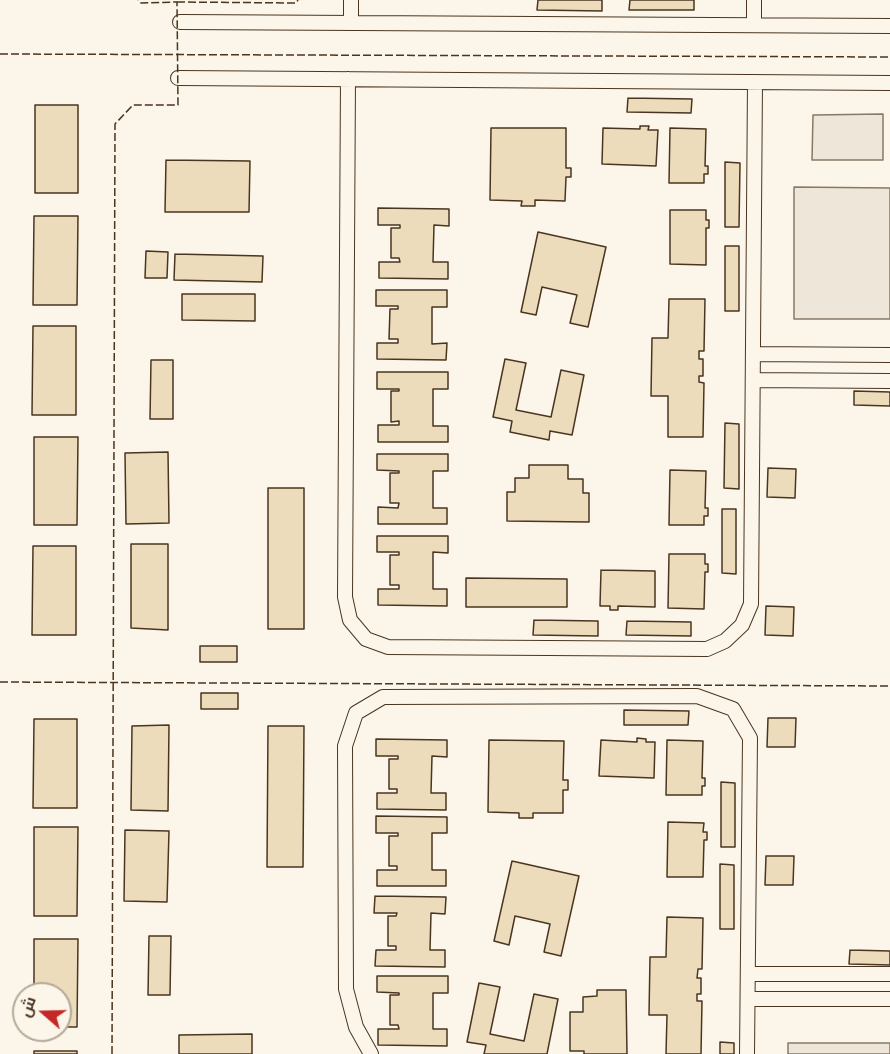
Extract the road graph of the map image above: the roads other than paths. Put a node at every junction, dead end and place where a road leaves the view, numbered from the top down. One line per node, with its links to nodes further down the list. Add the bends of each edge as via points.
1 (351, 0): 4 (street)
2 (754, 0): 5 (street)
3 (180, 22): 4 (street)
4 (351, 23): 5 (street)
5 (754, 25): 6 (street)
6 (890, 26)
7 (178, 78): 8 (street)
8 (348, 80): 9 (street); 13 (street, via 345,597 350,620 366,639 388,647 707,649 725,641 742,625 751,604)
9 (756, 82): 10 (street); 11 (street)
10 (890, 83)
11 (753, 354): 12 (street); 13 (street)
12 (890, 355)
13 (753, 380): 14 (street)
14 (890, 381)
15 (748, 974): 16 (street); 17 (street); 19 (street, via 750,738 733,709 697,696 383,697 356,713 345,746 346,989 356,1027)
16 (890, 974)
17 (748, 999): 18 (street); 20 (street)
18 (890, 999)
19 (371, 1054)
20 (747, 1054)

